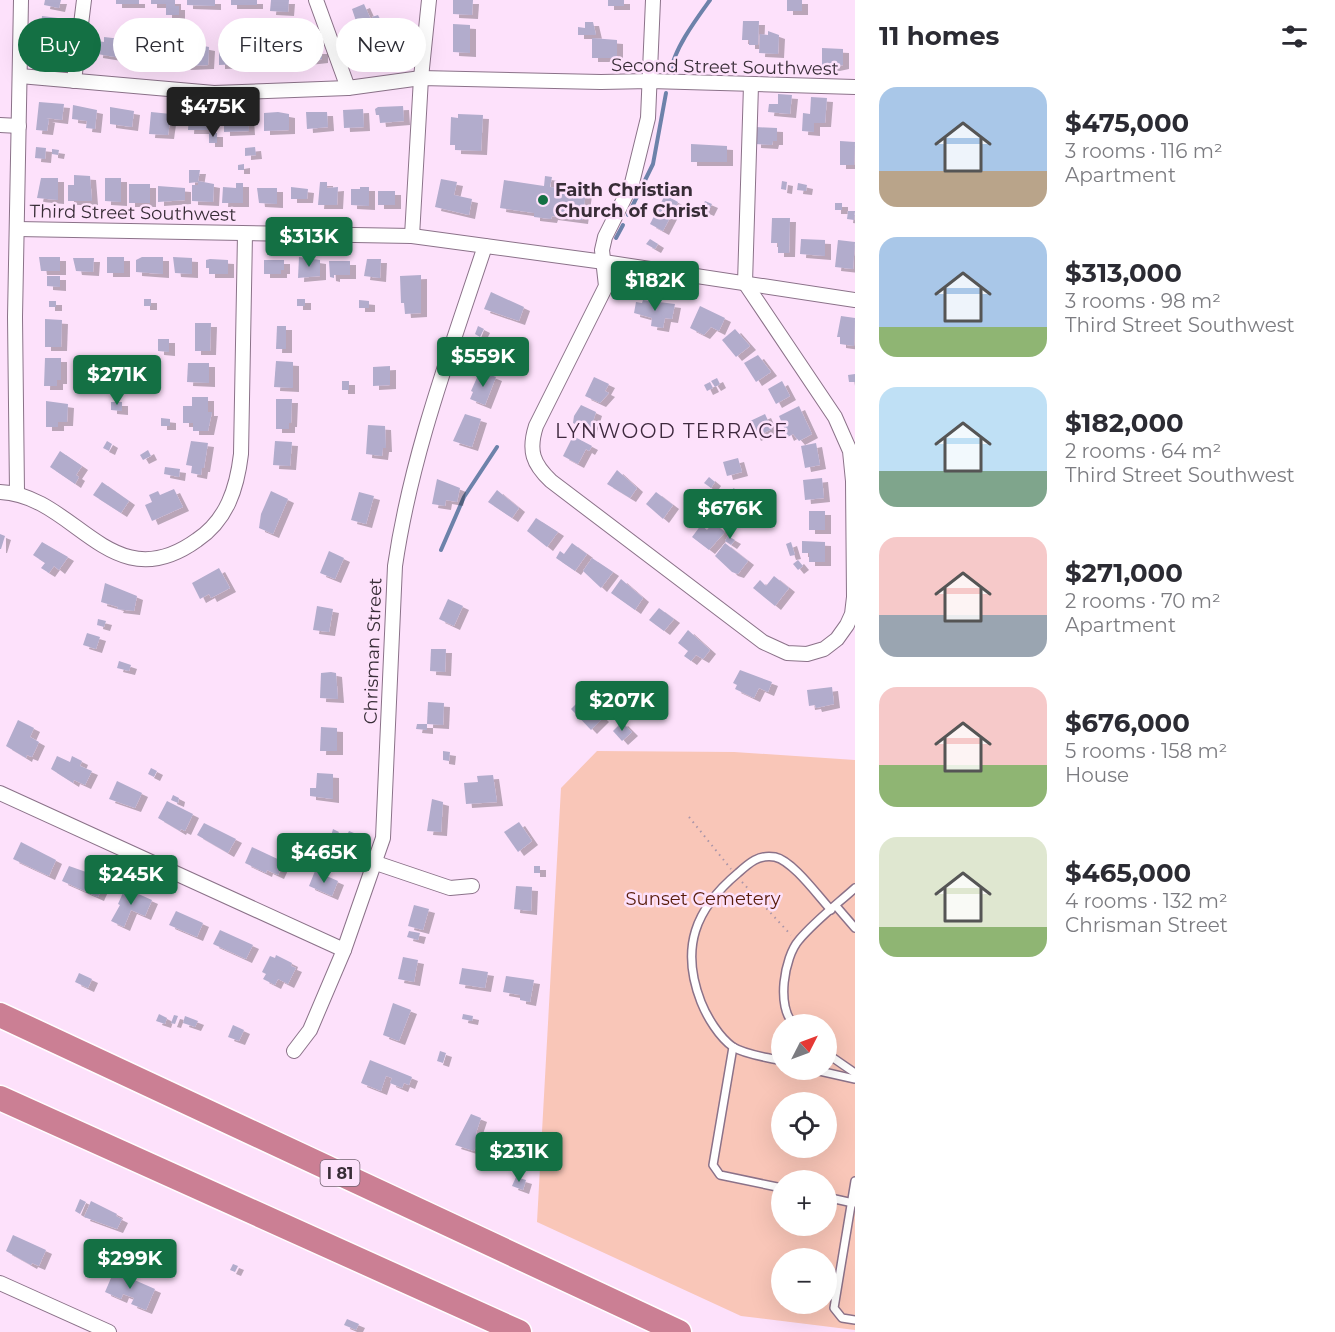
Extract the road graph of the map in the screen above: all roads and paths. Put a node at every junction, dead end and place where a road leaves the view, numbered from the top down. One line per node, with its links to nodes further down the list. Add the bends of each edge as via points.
1 (21, 0): 6 (street)
2 (84, 0): 8 (street)
3 (316, 0): 12 (street)
4 (429, 0): 7 (street)
5 (653, 0): 9 (street)
6 (20, 76): 8 (street, Second Street Southwest); 14 (street)
7 (421, 78): 9 (street, Second Street Southwest); 12 (street, Second Street Southwest); 17 (street)
8 (74, 81): 12 (street, Second Street Southwest, via 214,93)
9 (650, 81): 10 (street, Second Street Southwest); 19 (street, via 642,151 632,183 605,237)
10 (751, 85): 11 (street, Second Street Southwest); 20 (street)
11 (855, 87)
12 (348, 88)
13 (0, 125): 14 (street)
14 (19, 126): 15 (street)
15 (17, 229): 16 (street, Third Street Southwest); 23 (street)
16 (245, 234): 17 (street, Third Street Southwest); 26 (street, via 240,465 229,505 214,526 170,557 131,557 107,548)
17 (412, 237): 18 (street, Third Street Southwest)
18 (485, 246): 19 (street, Third Street Southwest); 29 (street, Chrisman Street, via 422,436 401,522 395,567 383,838)
19 (604, 262): 20 (street, Third Street Southwest); 24 (street, via 606,286 531,441 531,456 551,481 763,642 787,653 807,654 824,649 837,639 852,614)
20 (745, 283): 21 (street, Third Street Southwest); 24 (street, via 835,417 850,451)
21 (855, 300)
22 (0, 317): 23 (street)
23 (15, 317): 26 (street)
24 (854, 481)
25 (0, 492): 26 (street)
26 (17, 492)
27 (0, 793): 36 (street)
28 (689, 817): 30 (path)
29 (376, 864): 31 (street, via 450,888); 36 (street, Chrisman Street)
30 (736, 875): 33 (lane, via 765,856 777,858 789,864); 35 (path); 39 (lane, via 709,902 694,933 690,954 694,984 705,1012)
31 (472, 886)
32 (855, 888): 33 (lane)
33 (833, 908): 34 (lane); 35 (lane)
34 (855, 928)
35 (797, 942): 37 (lane, via 786,970 783,997)
36 (344, 950): 40 (street, Chrisman Street, via 310,1030)
37 (787, 1014)
38 (0, 1015): 55 (highway, I 81)
39 (733, 1047): 41 (lane); 48 (lane, via 713,1165 720,1175)
40 (294, 1051)
41 (771, 1058)
42 (837, 1061): 43 (lane)
43 (855, 1073)
44 (837, 1076): 45 (lane)
45 (855, 1080)
46 (0, 1098): 54 (highway)
47 (855, 1181): 50 (lane)
48 (771, 1186)
49 (837, 1199): 50 (lane)
50 (853, 1203): 52 (lane, via 834,1308 842,1318)
51 (0, 1283): 53 (street)
52 (855, 1320)
53 (109, 1332)
54 (519, 1332)
55 (679, 1332)

